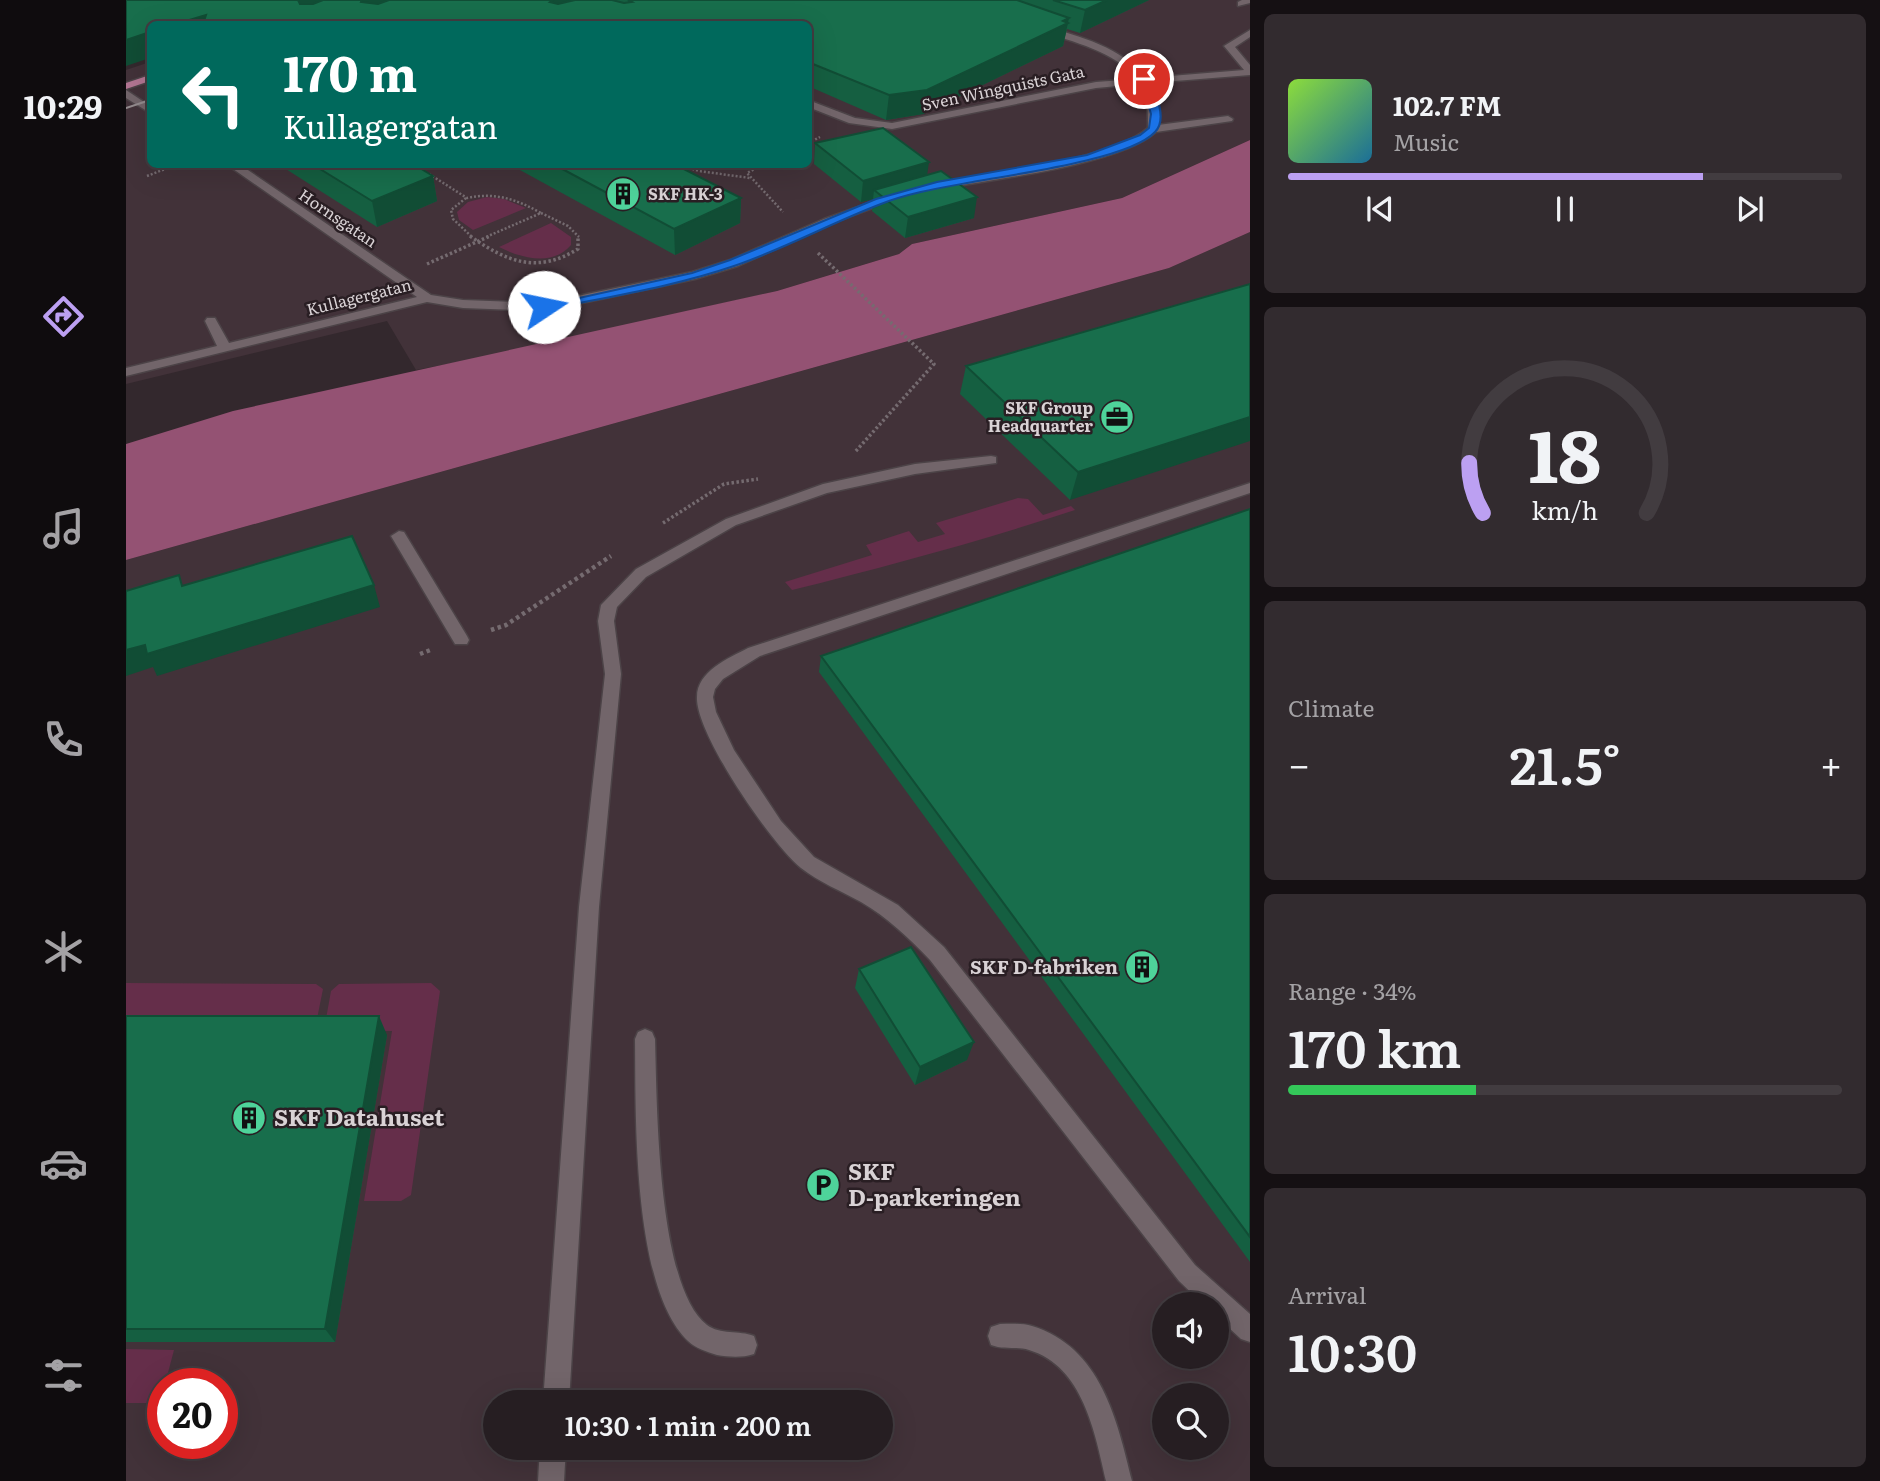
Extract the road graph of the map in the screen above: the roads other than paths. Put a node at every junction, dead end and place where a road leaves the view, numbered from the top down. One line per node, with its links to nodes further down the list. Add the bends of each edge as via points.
1 (1028, 23): 5 (street, via 1107,52)
2 (1250, 33): 3 (street, via 1229,46)
3 (1250, 72): 5 (street, Sven Wingquists Gata)
4 (147, 79): 6 (main road)
5 (1144, 79): 9 (street, Sven Wingquists Gata, via 892,126 853,121); 12 (street, via 1155,114)
6 (126, 86)
7 (126, 93): 8 (street)
8 (145, 101): 10 (street)
9 (812, 105)
10 (126, 108)
11 (1228, 119): 12 (street)
12 (1153, 129): 14 (street, via 1144,137 1090,158)
13 (237, 168): 16 (street, Hornsgatan)
14 (926, 189)
15 (903, 195): 16 (street, Kullagergatan, via 695,275 544,307)
16 (427, 298): 18 (street, Kullagergatan)
17 (211, 321): 18 (street)
18 (225, 348): 19 (street, Kullagergatan)
19 (126, 372)
20 (990, 460): 28 (street, via 915,469 823,489 731,522 640,573 609,605 606,621 613,674 590,907)
21 (1250, 488): 25 (street, via 754,652 712,679 705,696 708,718 777,830 801,857 830,879 869,897 910,925 946,963 1187,1273)
22 (399, 536): 23 (street)
23 (461, 640)
24 (645, 1039): 27 (street, via 650,1177 663,1254 679,1311 696,1332 715,1343)
25 (1250, 1330)
26 (1000, 1336): 31 (street, via 1030,1337 1065,1355 1089,1387 1106,1425)
27 (746, 1345)
28 (557, 1390)
29 (553, 1460): 30 (street)
30 (551, 1481)
31 (1119, 1481)

